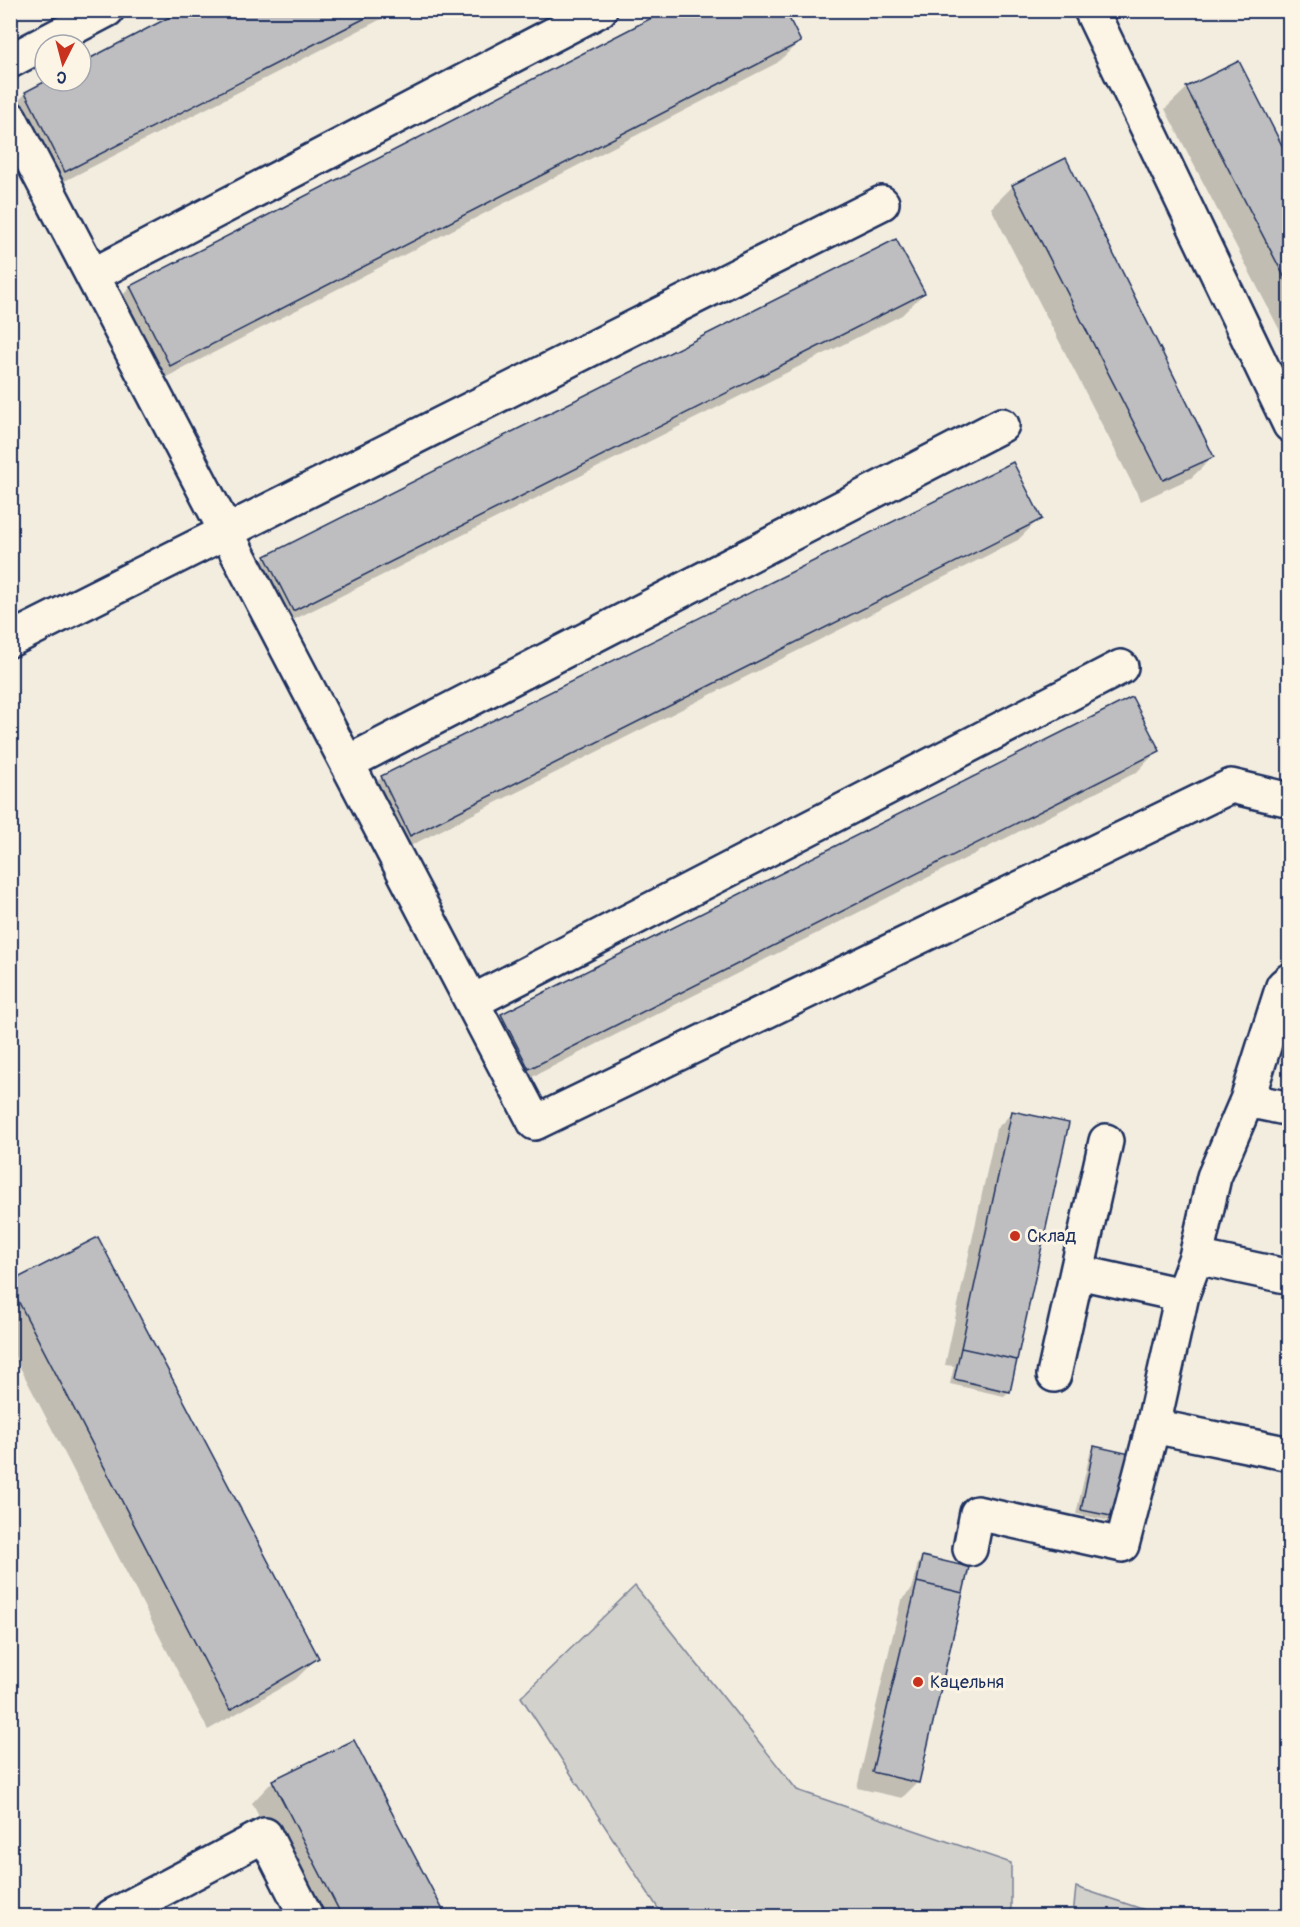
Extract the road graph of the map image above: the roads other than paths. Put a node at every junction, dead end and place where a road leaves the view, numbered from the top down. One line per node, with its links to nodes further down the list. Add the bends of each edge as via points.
1 (107, 10): 4 (lane)
2 (600, 10): 7 (lane)
3 (1090, 10): 9 (lane)
4 (10, 61)
5 (10, 118): 7 (lane)
6 (882, 203): 10 (lane)
7 (93, 275): 10 (lane)
8 (1002, 425): 13 (lane)
9 (1290, 425)
10 (226, 531): 11 (lane); 13 (lane)
11 (10, 640)
12 (1121, 667): 16 (lane)
13 (347, 763): 16 (lane)
14 (1290, 800): 16 (lane, via 1231,786 535,1124)
15 (1290, 980): 17 (lane, via 1283,986)
16 (472, 1002)
17 (1247, 1100): 18 (lane); 20 (lane, via 1214,1177)
18 (1290, 1109)
19 (1106, 1141): 21 (lane)
20 (1196, 1257): 22 (lane); 23 (lane)
21 (1078, 1272): 23 (lane); 24 (lane)
22 (1290, 1278)
23 (1182, 1295): 25 (lane)
24 (1054, 1376)
25 (1153, 1426): 26 (lane); 27 (lane, via 1122,1545 977,1513)
26 (1290, 1454)
27 (970, 1548)
28 (112, 1917): 29 (lane, via 265,1835)
29 (306, 1917)

